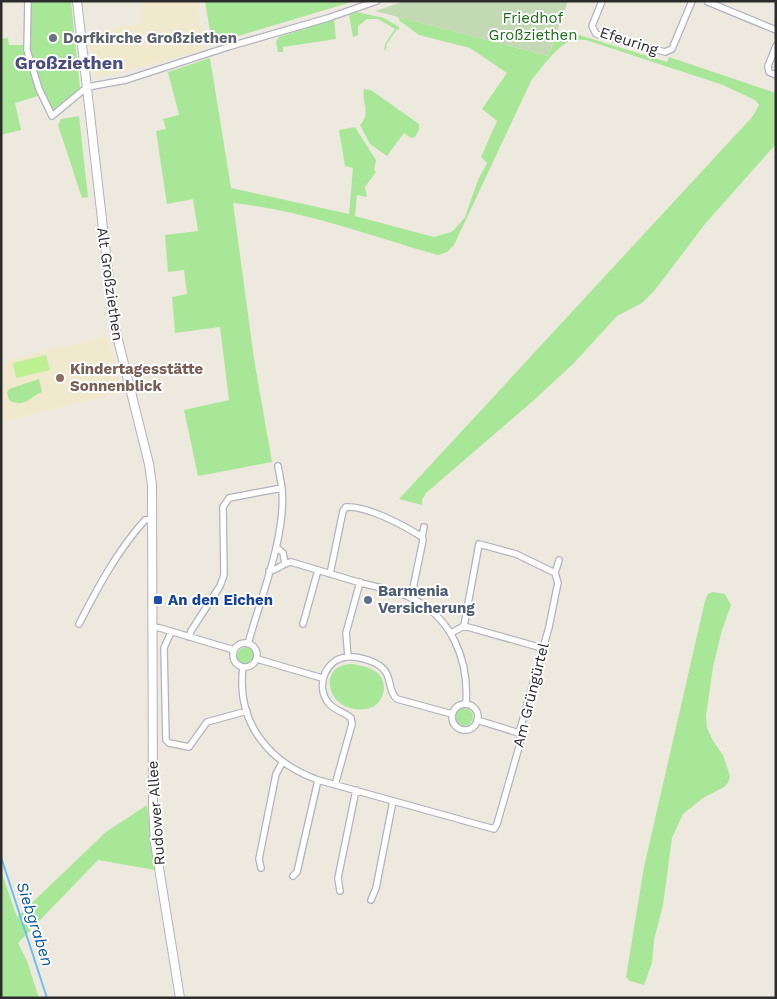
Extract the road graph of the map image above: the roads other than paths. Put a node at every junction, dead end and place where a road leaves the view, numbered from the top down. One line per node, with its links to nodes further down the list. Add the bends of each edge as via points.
1 (28, 1): 10 (street, via 28,50 52,116)
2 (77, 1): 10 (street, Alt Großziethen)
3 (377, 1): 10 (street, via 126,80)
4 (602, 1): 5 (street, Efeuring, via 592,26 596,34 665,52 672,49)
5 (692, 1)
6 (708, 2): 7 (street)
7 (776, 30)
8 (776, 46): 9 (street, via 768,66 769,72)
9 (776, 75)
10 (87, 87): 13 (street, Alt Großziethen, via 114,324 150,469)
11 (278, 466): 12 (street)
12 (282, 488): 16 (street); 31 (street, via 229,498 225,502 224,575)
13 (152, 519): 25 (street, via 145,520 118,554); 28 (street, Alt Großziethen)
14 (424, 527): 15 (street)
15 (422, 537): 22 (street, via 379,515 346,507); 24 (street)
16 (276, 547): 18 (street, via 283,553); 20 (street)
17 (559, 560): 21 (street, Am Grüngürtel)
18 (285, 563): 19 (street); 20 (street)
19 (318, 570): 22 (street); 26 (street)
20 (269, 571): 32 (street)
21 (555, 573): 27 (street, via 516,554 478,543); 33 (street, Am Grüngürtel, via 558,583)
22 (330, 574): 23 (street)
23 (360, 582): 24 (street); 35 (street, via 346,634)
24 (411, 598): 30 (street, via 437,616)
25 (79, 624)
26 (303, 624)
27 (464, 626): 30 (street); 33 (street)
28 (152, 627): 29 (street); 53 (street, Rudower Allee, via 155,843)
29 (171, 632): 31 (street); 40 (street, via 164,648 166,740 189,747 207,722)
30 (451, 633): 39 (street, via 467,678)
31 (189, 637): 34 (street)
32 (248, 644): 34 (street, via 238,645); 36 (street, via 257,651)
33 (542, 648): 43 (street, Am Grüngürtel)
34 (234, 650): 37 (street, via 234,662)
35 (348, 656): 38 (street, via 336,661); 41 (street, via 380,666 390,678 397,699)
36 (257, 659): 37 (street, via 251,666); 38 (street)
37 (244, 667): 40 (street, via 242,686)
38 (322, 678): 46 (street, via 327,701 332,708 348,715 352,724)
39 (466, 704): 41 (street); 42 (street, via 474,708)
40 (247, 711): 44 (street, via 258,736)
41 (452, 714): 42 (street, via 454,724 463,730 473,727)
42 (477, 720): 43 (street)
43 (519, 733): 48 (street, Am Grüngürtel, via 521,740 494,829)
44 (282, 763): 45 (street); 49 (street, via 276,774 258,859)
45 (318, 780): 46 (street); 50 (street)
46 (335, 785): 47 (street)
47 (356, 790): 48 (street); 51 (street, via 338,878)
48 (393, 801): 52 (street)
49 (261, 868)
50 (294, 876)
51 (340, 892)
52 (371, 900)
53 (180, 998)

